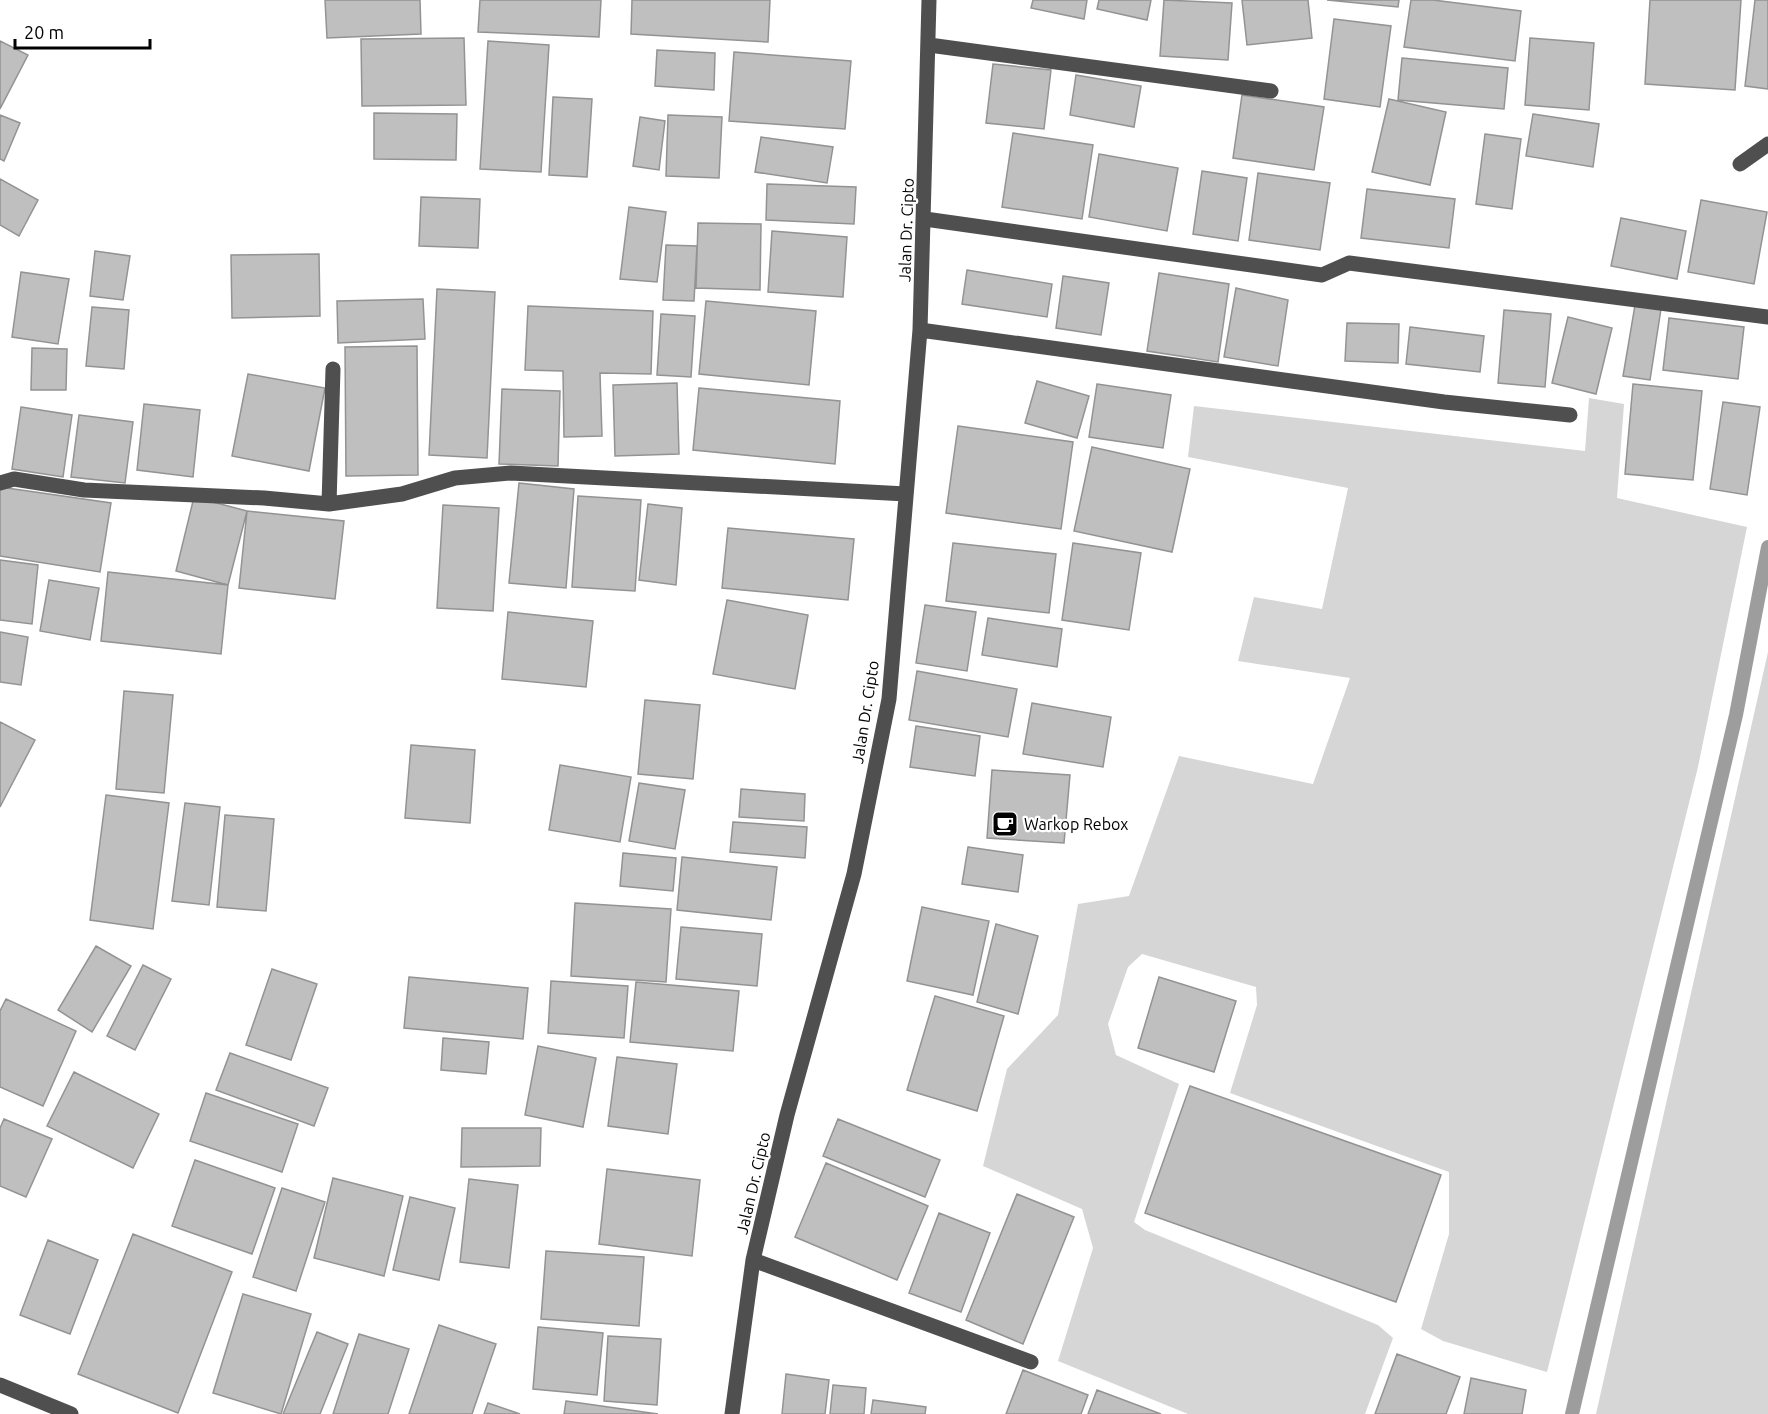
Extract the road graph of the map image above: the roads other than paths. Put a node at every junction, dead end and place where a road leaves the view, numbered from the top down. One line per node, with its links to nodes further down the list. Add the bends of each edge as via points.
1 (929, 0): 2 (street, Jalan Dr. Cipto)
2 (929, 45): 3 (street); 6 (street, Jalan Dr. Cipto)
3 (1271, 91)
4 (1768, 144): 5 (street)
5 (1740, 164)
6 (925, 219): 7 (street, via 1322,275 1349,262); 8 (street, Jalan Dr. Cipto)
7 (1768, 317)
8 (920, 330): 10 (street, via 1444,402); 12 (street, Jalan Dr. Cipto)
9 (333, 369): 13 (street)
10 (1570, 415)
11 (0, 483): 13 (street, via 15,479 84,490)
12 (906, 494): 13 (street, via 511,473 455,478 402,494); 14 (street, Jalan Dr. Cipto, via 889,699 854,874 787,1115)
13 (329, 504)
14 (753, 1260): 15 (street); 18 (street, Jalan Dr. Cipto)
15 (1031, 1362)
16 (0, 1385): 17 (street)
17 (71, 1414)
18 (732, 1414)

